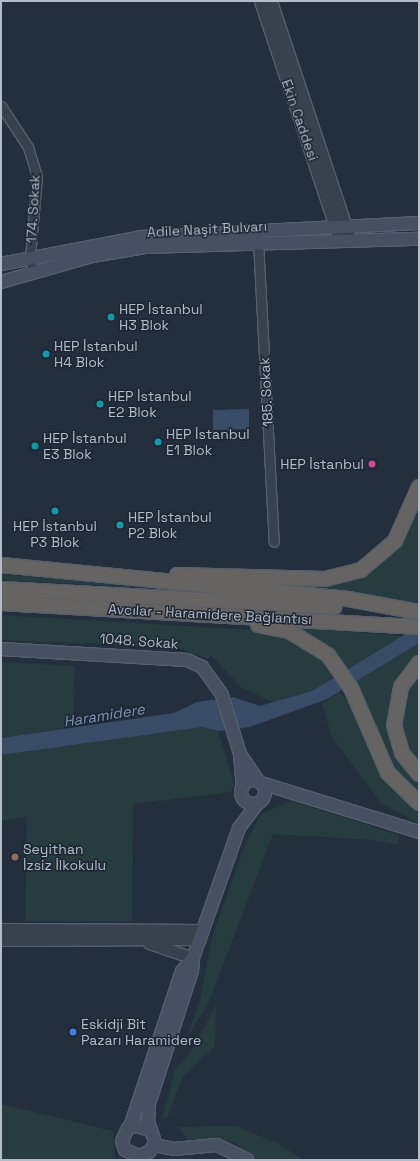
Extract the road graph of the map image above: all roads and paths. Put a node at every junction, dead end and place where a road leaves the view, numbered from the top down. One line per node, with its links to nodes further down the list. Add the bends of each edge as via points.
1 (260, 1): 5 (street, Ekin Caddesi)
2 (271, 1): 5 (street, Ekin Caddesi)
3 (1, 106): 8 (street, 174. Sokak, via 28,147 37,176)
4 (419, 223): 5 (main road, Adile Naşit Bulvarı)
5 (344, 234): 6 (main road, Adile Naşit Bulvarı); 7 (main road, Adile Naşit Bulvarı); 8 (main road, Adile Naşit Bulvarı, via 142,237)
6 (419, 239)
7 (258, 241): 10 (main road, Adile Naşit Bulvarı, via 131,249); 13 (street, 185. Sokak)
8 (30, 257): 9 (main road, Adile Naşit Bulvarı); 10 (street, 174. Sokak)
9 (1, 264)
10 (33, 273): 11 (main road, Adile Naşit Bulvarı)
11 (1, 282)
12 (419, 487): 15 (highway, via 395,541 371,563 338,576 257,578)
13 (274, 542)
14 (1, 565): 15 (highway)
15 (46, 570): 19 (highway, via 348,599)
16 (1, 589): 19 (highway, Avcılar - Haramidere Bağlantısı)
17 (1, 603): 18 (highway, Avcılar - Haramidere Bağlantısı)
18 (173, 612): 20 (highway, Avcılar - Haramidere Bağlantısı); 29 (highway, via 204,621 274,627 315,645 336,665 351,688 388,773)
19 (419, 613)
20 (419, 627)
21 (1, 649): 23 (main road, 1048. Sokak, via 193,662 209,673 218,686)
22 (419, 663): 24 (highway, via 401,687 394,725 402,753)
23 (240, 754): 25 (main road, 1048. Sokak); 26 (main road, 1048. Sokak)
24 (419, 774)
25 (260, 782): 26 (main road, via 248,782); 27 (main road); 28 (main road, via 265,790)
26 (243, 792): 28 (main road, via 250,803); 30 (main road, 1048. Sokak)
27 (298, 795): 28 (main road); 31 (main road)
28 (259, 802): 30 (main road)
29 (419, 803)
30 (239, 828): 33 (main road)
31 (419, 832)
32 (1, 929): 33 (street)
33 (201, 935): 35 (street); 36 (main road)
34 (1, 940): 35 (street)
35 (143, 941): 36 (street)
36 (193, 958): 37 (main road, via 182,971); 38 (main road, via 192,972 149,1104 147,1114)
37 (130, 1127): 38 (main road); 39 (main road, via 124,1133)
38 (150, 1130): 40 (main road)
39 (123, 1145): 40 (main road, via 134,1156); 41 (main road)
40 (149, 1153): 42 (main road, via 174,1148 217,1145)
41 (123, 1160)
42 (248, 1160)

